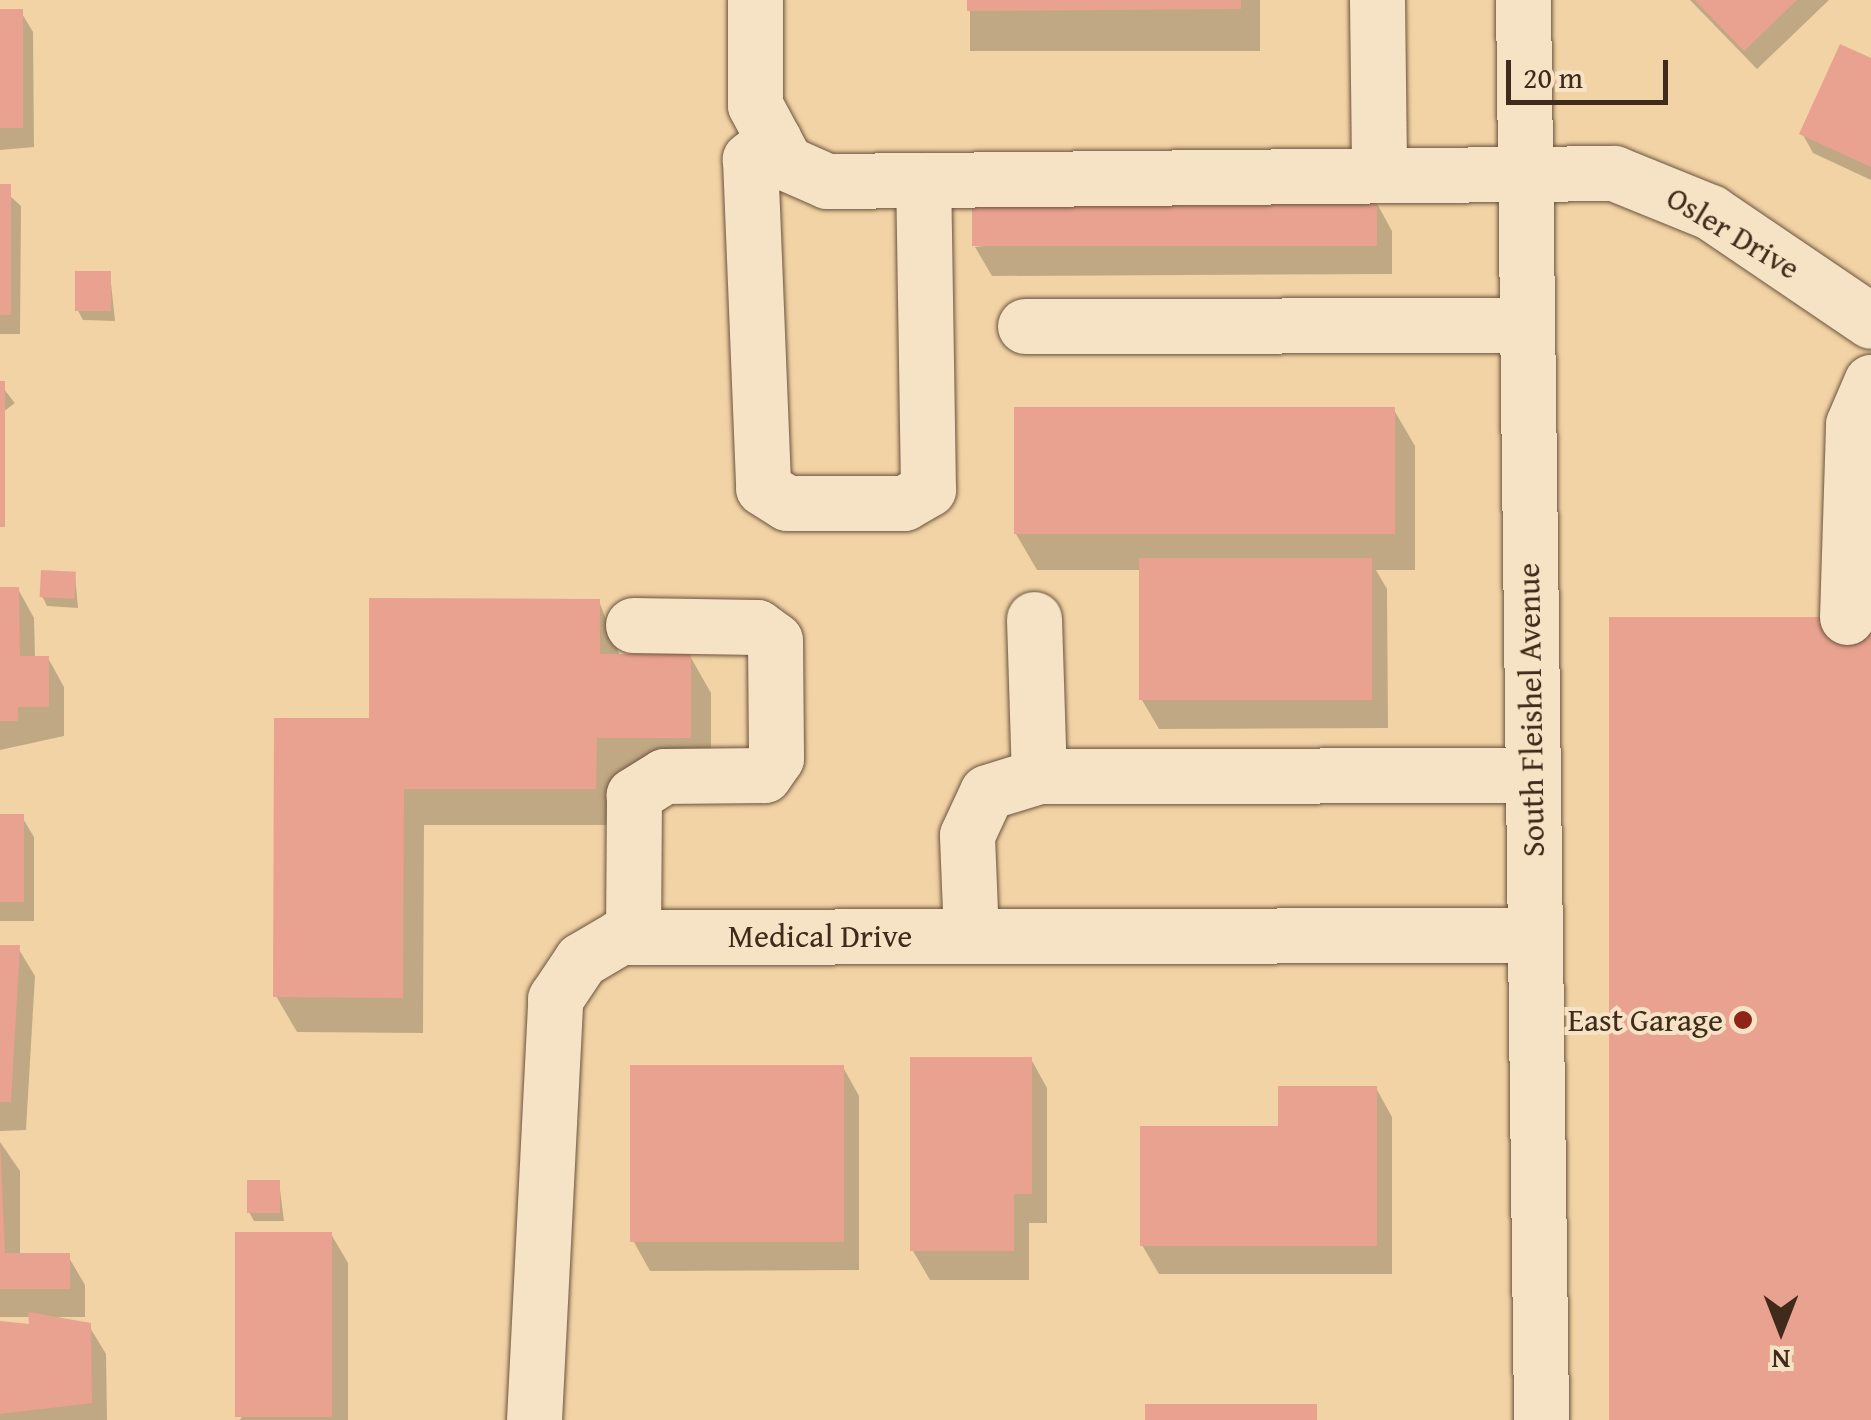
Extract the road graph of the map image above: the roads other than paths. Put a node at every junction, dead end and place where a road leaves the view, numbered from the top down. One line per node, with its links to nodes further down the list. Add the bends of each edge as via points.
1 (756, 0): 4 (street, via 755,104)
2 (1377, 0): 6 (street)
3 (1523, 0): 5 (street, South Fleishel Avenue)
4 (774, 140): 7 (street, Osler Drive, via 786,162 827,181); 7 (street, via 750,159 763,488 787,502 904,504 928,489)
5 (1525, 172): 6 (street, Osler Drive); 8 (street, Osler Drive, via 1614,174 1678,195); 9 (street, South Fleishel Avenue)
6 (1378, 174): 7 (street, Osler Drive)
7 (923, 180)
8 (1871, 321)
9 (1526, 325): 10 (street); 16 (street, South Fleishel Avenue)
10 (1025, 326)
11 (1871, 382): 12 (street, via 1853,424)
12 (1847, 617)
13 (1034, 618): 15 (street)
14 (632, 625): 19 (street, via 756,627 775,640 776,738 764,776 664,776 634,794)
15 (1039, 776): 16 (street); 18 (street, via 987,792 968,835)
16 (1532, 776): 17 (street, South Fleishel Avenue)
17 (1533, 935): 18 (street, Medical Drive); 21 (street, South Fleishel Avenue)
18 (970, 936): 19 (street, Medical Drive)
19 (633, 937): 20 (street, Medical Drive, via 581,960 555,998)
20 (534, 1420)
21 (1541, 1420)

